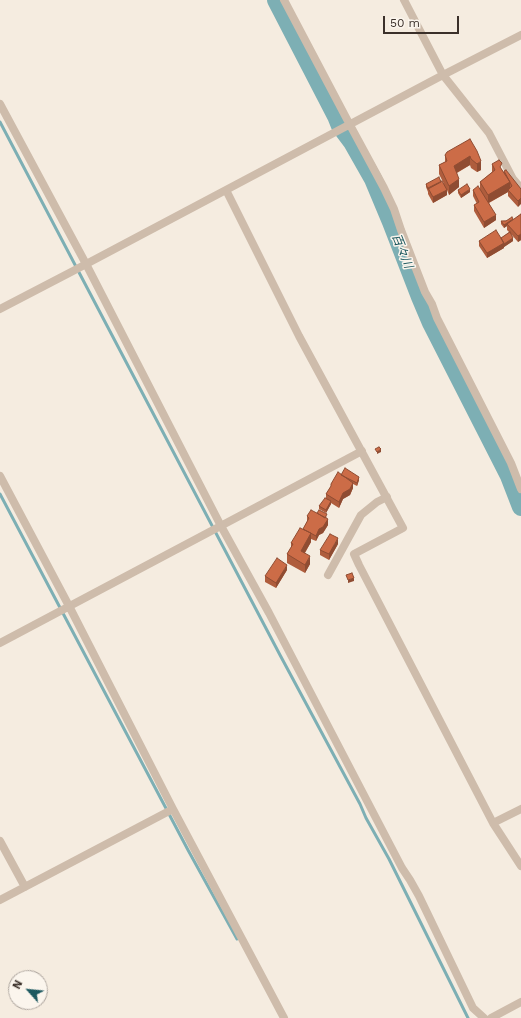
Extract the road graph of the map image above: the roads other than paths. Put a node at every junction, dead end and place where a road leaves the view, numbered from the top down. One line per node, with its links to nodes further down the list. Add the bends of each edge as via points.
1 (284, 0): 6 (street)
2 (404, 0): 4 (street)
3 (521, 35): 4 (street)
4 (443, 75): 6 (street); 7 (street, via 489,134)
5 (0, 104): 9 (street)
6 (349, 126): 8 (street); 13 (street, via 394,209 425,292 511,463)
7 (521, 188)
8 (226, 190): 9 (street); 11 (street, via 299,336)
9 (80, 268): 10 (street); 15 (street)
10 (0, 309)
11 (362, 451): 14 (street); 15 (street)
12 (0, 476): 19 (street)
13 (521, 489)
14 (387, 496): 16 (street, via 362,515); 17 (street, via 403,528)
15 (220, 527): 19 (street); 30 (street, via 269,613 419,896 473,1008)
16 (345, 545): 17 (street); 18 (street)
17 (354, 554): 23 (street)
18 (328, 575)
19 (64, 609): 20 (street); 22 (street)
20 (0, 642)
21 (521, 808): 23 (street)
22 (170, 811): 26 (street); 29 (street)
23 (493, 823): 25 (street)
24 (0, 841): 26 (street)
25 (521, 866)
26 (25, 887): 27 (street)
27 (0, 900)
28 (521, 1002): 31 (street)
29 (284, 1018)
30 (484, 1018)
31 (491, 1018)

